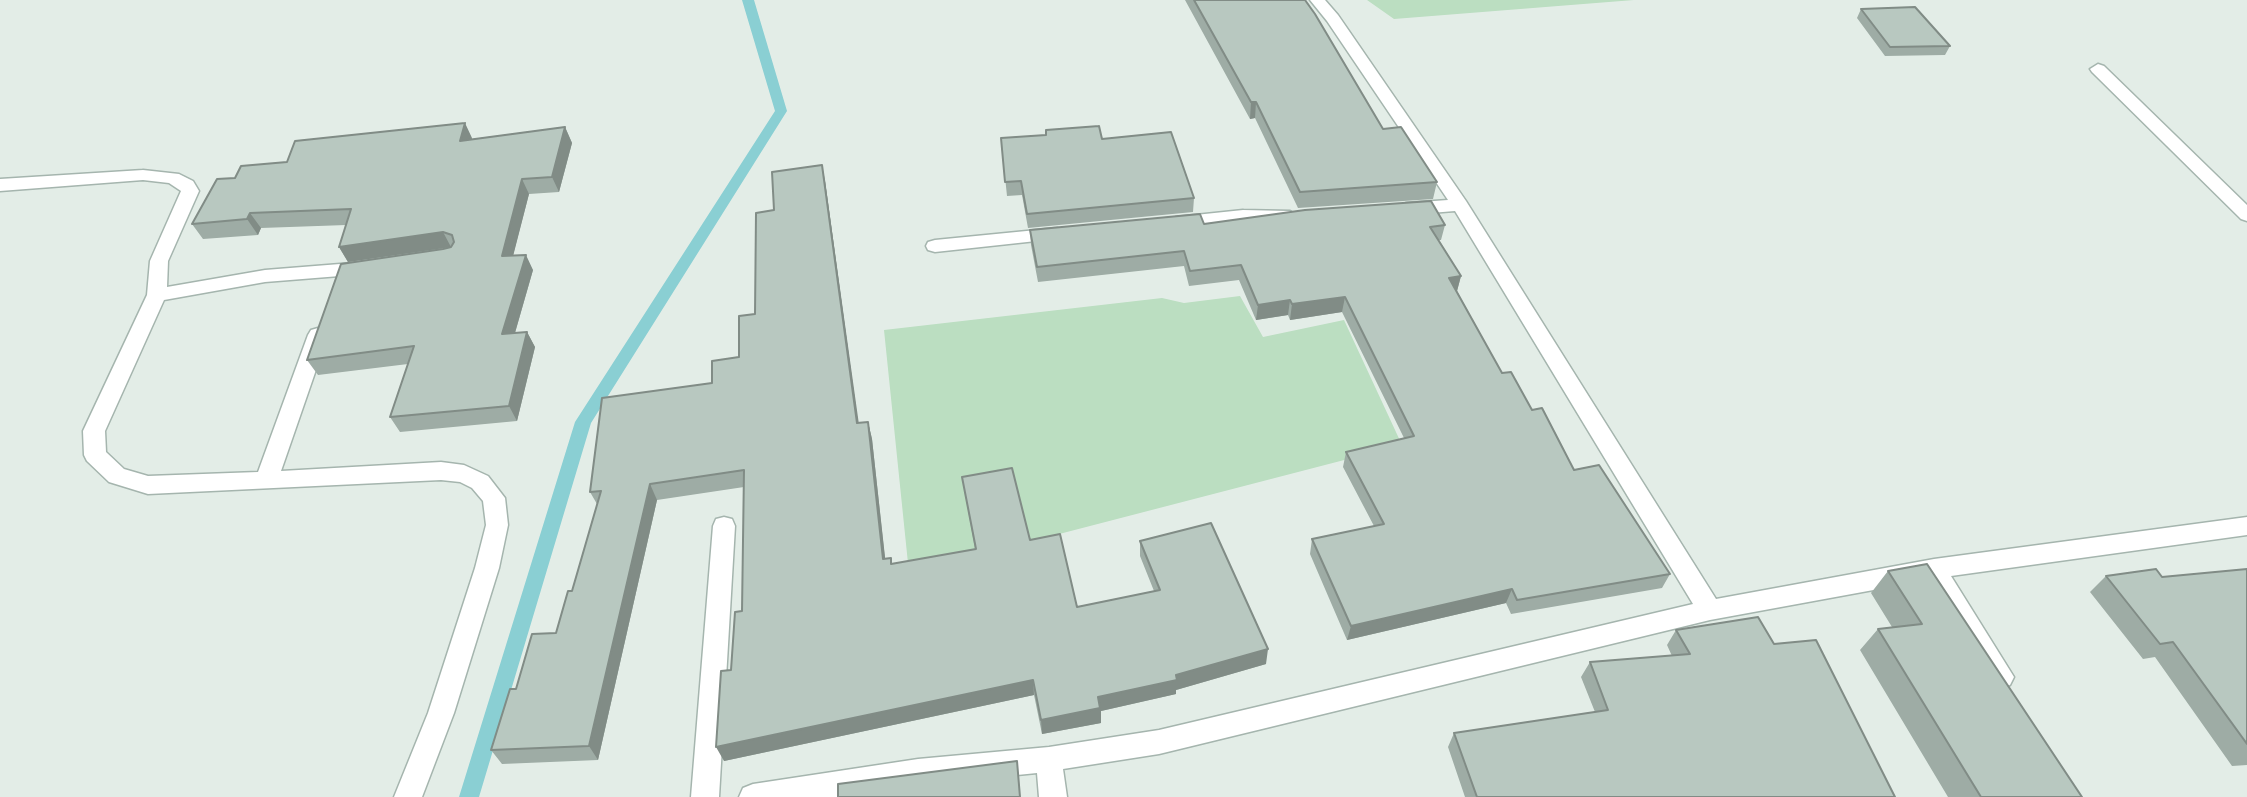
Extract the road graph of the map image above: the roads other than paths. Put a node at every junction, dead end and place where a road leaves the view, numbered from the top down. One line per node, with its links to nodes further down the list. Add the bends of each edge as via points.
1 (1317, 0): 4 (street)
2 (2098, 69): 6 (street)
3 (0, 185): 12 (street, via 143,175 173,178 187,185 190,191 159,261)
4 (1460, 205): 5 (street); 18 (street)
5 (1391, 211)
6 (2247, 215)
7 (1308, 217): 8 (street, via 1243,216)
8 (1162, 224)
9 (1082, 232): 10 (street)
10 (935, 246)
11 (382, 266): 12 (street, via 339,278 265,276)
12 (157, 295): 14 (street, via 94,431 96,455 117,476 148,485)
13 (327, 311): 14 (street)
14 (266, 481): 21 (street, via 441,471 480,482 494,498 497,525 487,568 441,713)
15 (724, 526): 22 (street)
16 (2247, 526): 17 (street)
17 (1934, 569): 18 (street); 19 (street)
18 (1710, 610): 20 (street, via 1159,742)
19 (2012, 695)
20 (1049, 759): 23 (street, via 918,772); 24 (street)
21 (408, 797)
22 (705, 797)
23 (752, 797)
24 (1053, 797)

